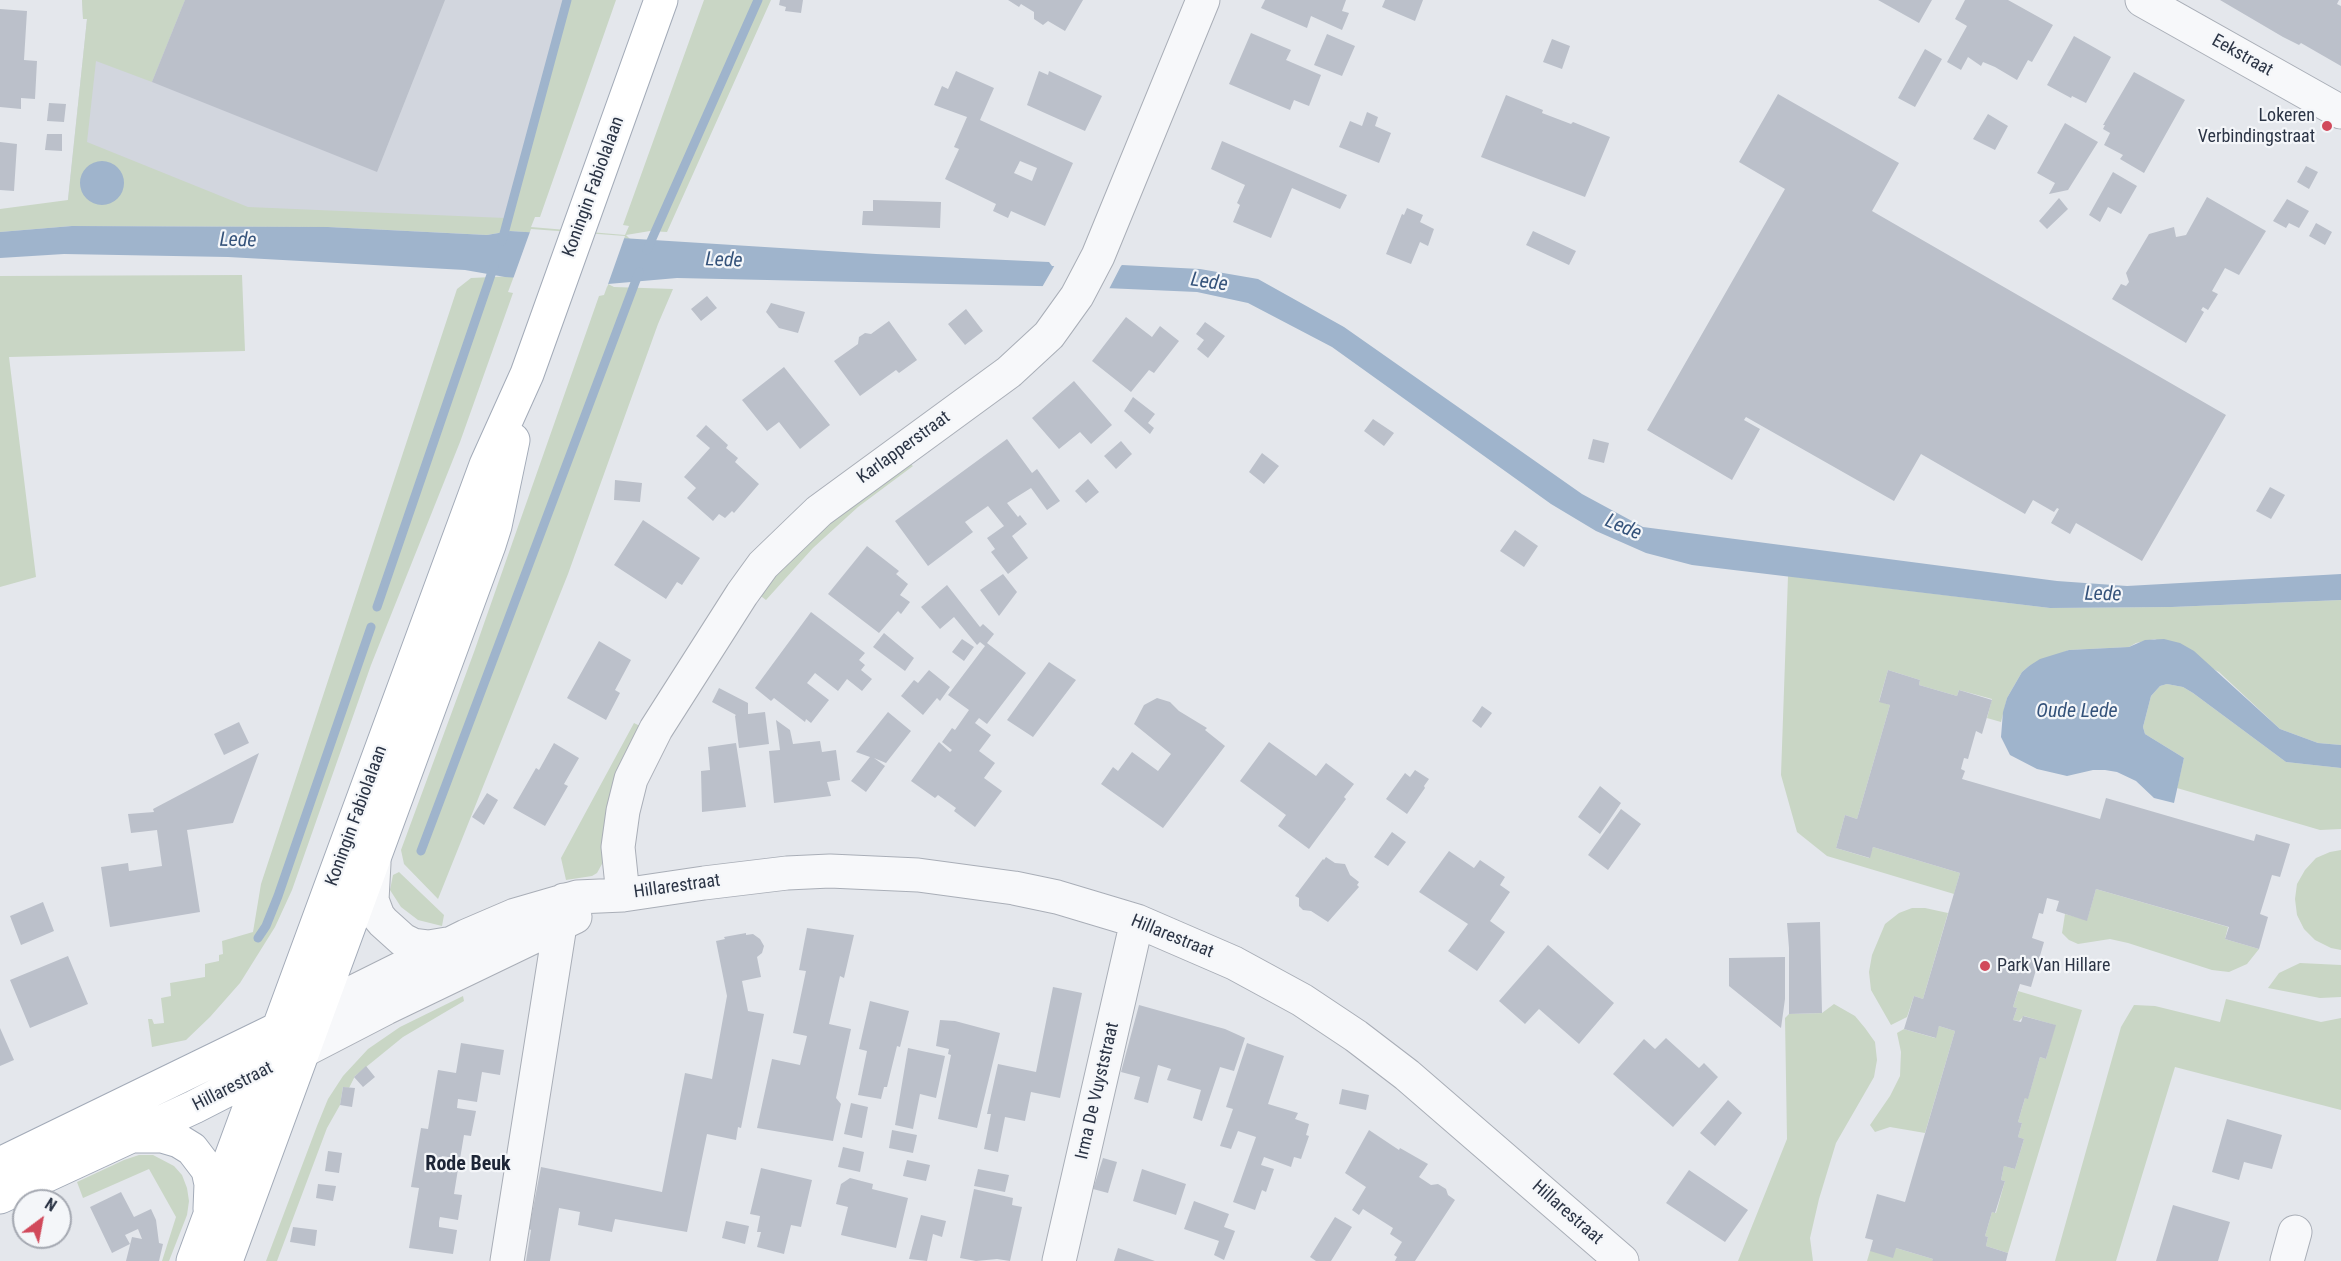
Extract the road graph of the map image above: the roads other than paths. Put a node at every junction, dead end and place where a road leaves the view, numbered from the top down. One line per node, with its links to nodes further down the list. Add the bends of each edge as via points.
1 (661, 0): 5 (main road, Koningin Fabiolalaan)
2 (1203, 0): 7 (street, Karlapperstraat, via 1098,256 1077,296 1049,335 1023,361 819,511 763,565 742,594 656,729 631,779 618,847)
3 (2142, 0): 4 (street, Eekstraat)
4 (2341, 112)
5 (527, 374): 6 (main road, Koningin Fabiolalaan, via 495,526); 12 (main road, Koningin Fabiolalaan, via 486,465)
6 (376, 854): 10 (street, via 372,900 378,916 413,945); 11 (main road, Koningin Fabiolalaan)
7 (623, 895): 8 (street, Hillarestraat); 9 (street, Hillarestraat, via 787,873 873,872 1014,888)
8 (562, 913): 10 (street, Hillarestraat, via 515,915); 13 (street, Hillarestraat); 21 (street)
9 (1137, 921): 22 (street, Irma De Vuyststraat); 23 (street, Hillarestraat, via 1234,963 1302,1000 1356,1036 1407,1075)
10 (452, 943): 11 (street, Hillarestraat)
11 (319, 1009): 12 (main road, Hillarestraat); 13 (main road, Koningin Fabiolalaan)
12 (279, 1028): 14 (main road, Koningin Fabiolalaan); 16 (main road, Hillarestraat)
13 (303, 1051): 14 (main road, Hillarestraat); 20 (main road, Koningin Fabiolalaan)
14 (263, 1072): 15 (main road, Hillarestraat); 18 (main road, Koningin Fabiolalaan)
15 (130, 1136): 17 (main road, Hillarestraat); 18 (main road, via 179,1141 202,1160 211,1184)
16 (0, 1164)
17 (0, 1197)
18 (206, 1228): 19 (main road, Koningin Fabiolalaan)
19 (193, 1261)
20 (226, 1261)
21 (507, 1261)
22 (1059, 1261)
23 (1622, 1261)

